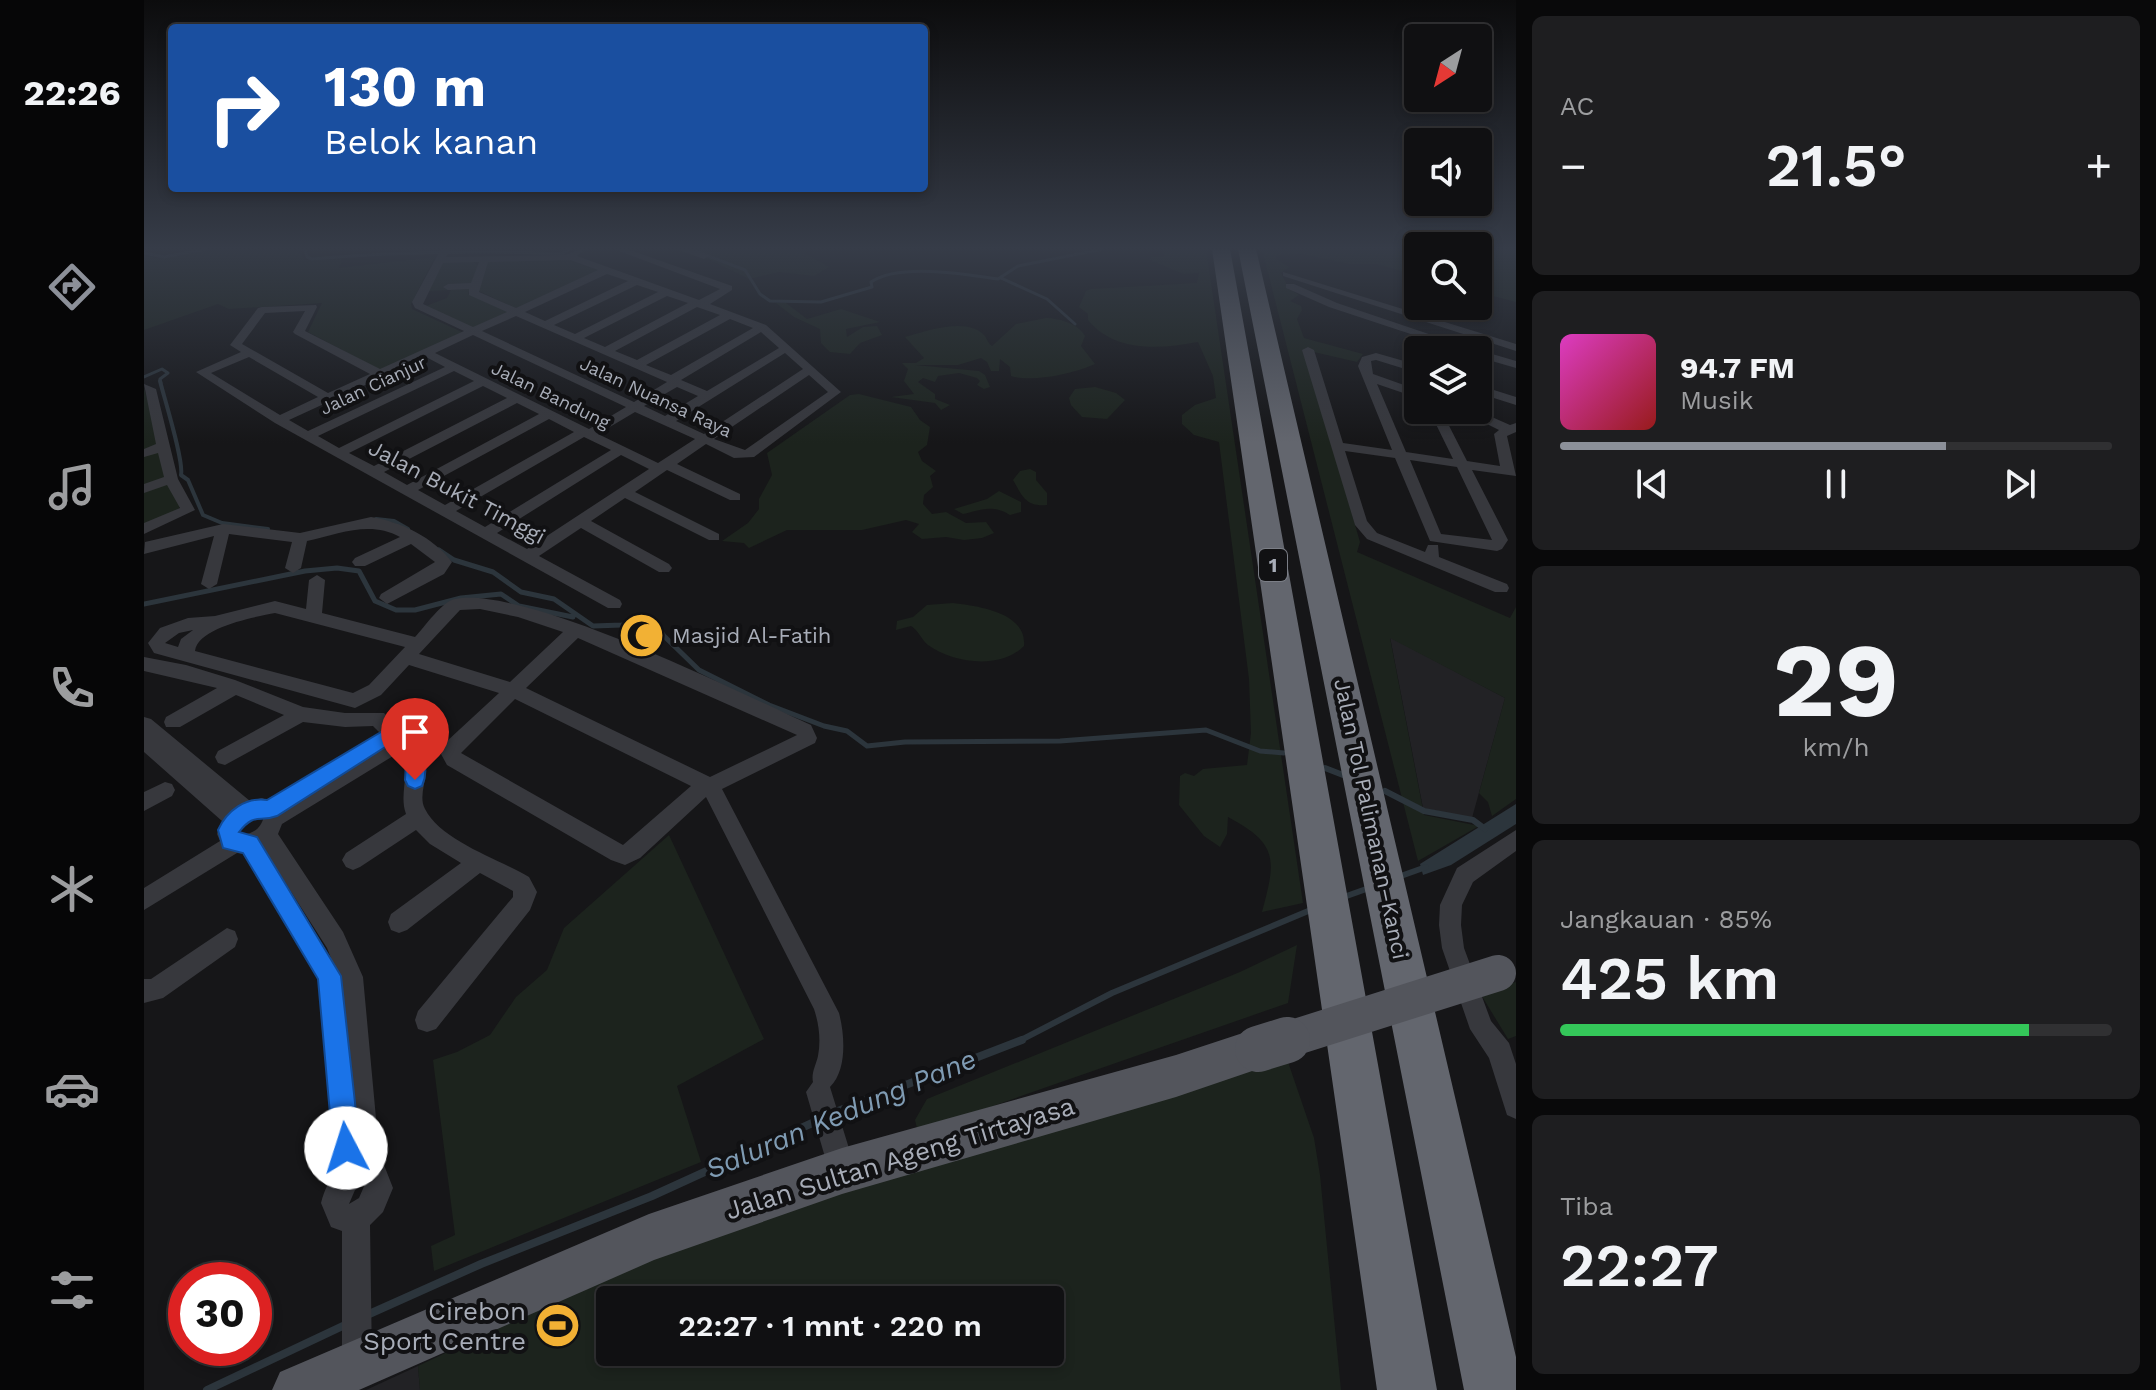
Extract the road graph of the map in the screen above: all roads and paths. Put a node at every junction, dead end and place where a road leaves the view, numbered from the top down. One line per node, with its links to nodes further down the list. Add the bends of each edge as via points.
1 (259, 314): 30 (street, via 236,343)
2 (308, 314): 38 (street, via 299,332)
3 (437, 314): 21 (street, Jalan Nuansa Raya)
4 (512, 314): 21 (street)
5 (520, 314): 17 (street)
6 (568, 314): 17 (street)
7 (623, 314): 24 (street)
8 (679, 314): 29 (street)
9 (726, 314): 15 (street)
10 (1231, 314): 129 (highway, 1)
11 (1261, 314): 130 (highway, Jalan Tol Palimanan–Kanci / 1)
12 (1360, 314): 16 (street)
13 (1387, 314): 16 (street)
14 (1412, 314): 23 (street)
15 (729, 315): 19 (street); 34 (street)
16 (1378, 320): 20 (street); 22 (street)
17 (545, 325): 24 (street)
18 (1439, 326): 22 (street)
19 (762, 327): 26 (street); 41 (street)
20 (1367, 327)
21 (473, 332): 31 (street); 49 (street, Jalan Nuansa Raya)
22 (1426, 336)
23 (1480, 336)
24 (575, 338): 29 (street)
25 (1492, 340): 27 (street)
26 (786, 348): 37 (street); 45 (street)
27 (1516, 348)
28 (1308, 350): 61 (street)
29 (606, 351): 34 (street)
30 (249, 353): 46 (street); 52 (street, Jalan Bukit Timggi, via 202,372)
31 (426, 353): 36 (street, Jalan Bandung); 38 (street)
32 (1492, 357): 35 (street)
33 (1404, 362): 39 (street, via 1370,356 1364,366)
34 (637, 365): 41 (street)
35 (1516, 365)
36 (454, 367): 40 (street, Jalan Bandung); 58 (street, Jalan Cianjur)
37 (811, 369): 59 (street); 59 (street, Jalan Nuansa Raya, via 835,392 749,454 736,454)
38 (380, 374): 46 (street)
39 (1367, 376): 42 (street); 65 (street)
40 (484, 381): 47 (street, Jalan Bandung); 64 (street)
41 (674, 381): 45 (street); 49 (street)
42 (1404, 389)
43 (146, 390): 51 (street)
44 (1492, 393): 48 (street)
45 (708, 396): 54 (street)
46 (328, 398): 52 (street)
47 (517, 398): 50 (street, Jalan Bandung); 69 (street)
48 (1516, 401)
49 (634, 407): 54 (street, Jalan Nuansa Raya); 57 (street)
50 (549, 414): 57 (street, Jalan Bandung); 72 (street)
51 (150, 419): 60 (street)
52 (279, 420): 58 (street, Jalan Bukit Timggi)
53 (1492, 420): 56 (street)
54 (666, 421): 59 (street, Jalan Nuansa Raya)
55 (1442, 424): 66 (street)
56 (1512, 428): 68 (street, via 1499,438)
57 (586, 432): 62 (street, Jalan Bandung); 75 (street)
58 (308, 436): 64 (street, Jalan Bukit Timggi)
59 (704, 439): 67 (street)
60 (164, 446): 63 (street); 70 (street)
61 (1339, 446): 65 (street); 87 (street, via 1366,531)
62 (621, 450): 67 (street, Jalan Bandung); 80 (street)
63 (144, 453)
64 (339, 453): 69 (street, Jalan Bukit Timggi)
65 (1401, 454): 66 (street); 84 (street)
66 (1461, 463): 68 (street); 84 (street, via 1501,544)
67 (663, 466): 73 (street); 74 (street, Jalan Bandung)
68 (1511, 470)
69 (373, 472): 72 (street, Jalan Bukit Timggi)
70 (171, 479): 71 (street); 78 (street, via 188,510)
71 (144, 489)
72 (408, 490): 75 (street, Jalan Bukit Timggi)
73 (624, 492): 76 (street); 81 (street)
74 (735, 497)
75 (446, 511): 80 (street, Jalan Bukit Timggi)
76 (580, 521): 86 (street); 89 (street)
77 (371, 522): 82 (street); 83 (street, via 390,525); 83 (street, via 366,559)
78 (144, 529)
79 (223, 529): 82 (street); 85 (street); 91 (street)
80 (486, 533): 86 (street, Jalan Bukit Timggi)
81 (714, 537)
82 (300, 538): 88 (street)
83 (411, 538): 93 (street, via 430,548 444,565)
84 (1435, 538): 87 (street)
85 (144, 549)
86 (529, 555): 94 (street, Jalan Bukit Timggi)
87 (1431, 560): 92 (street)
88 (293, 568)
89 (664, 568)
90 (317, 580): 95 (street)
91 (209, 584)
92 (1501, 588)
93 (387, 598)
94 (614, 604)
95 (313, 616): 96 (street, via 275,607); 98 (street)
96 (223, 619): 99 (street, via 192,638); 99 (street, via 175,627 158,638 160,649)
97 (577, 629): 98 (street, via 461,602); 102 (street); 109 (street, via 807,734 804,742)
98 (412, 651): 99 (street, via 375,690 355,701); 102 (street)
99 (186, 655)
100 (144, 664): 101 (street)
101 (235, 687): 103 (street); 104 (street)
102 (513, 690): 109 (street); 109 (street, via 453,748 454,759 618,853 633,851 693,794)
103 (301, 714): 106 (street, via 377,718); 108 (street)
104 (173, 722)
105 (144, 724): 113 (street)
106 (395, 738): 112 (street, via 416,763 412,804); 113 (street)
107 (144, 741): 113 (street)
108 (225, 757)
109 (710, 786): 126 (street, via 824,1004 832,1053 821,1090)
110 (165, 790): 111 (street)
111 (144, 802)
112 (419, 817): 115 (street); 116 (street)
113 (250, 827): 117 (street); 118 (street); 127 (street, via 329,976 356,1151 378,1179 378,1196 356,1218)
114 (1516, 839): 124 (street, via 1465,875 1451,905 1450,925 1482,1029)
115 (353, 860)
116 (478, 862): 119 (street); 123 (street, via 507,874 526,892)
117 (144, 885)
118 (144, 900)
119 (399, 922)
120 (227, 939): 122 (street, via 155,990)
121 (1507, 968): 126 (main road, Jalan Sultan Ageng Tirtayasa, bridge, via 1176,1076)
122 (144, 991)
123 (427, 1020)
124 (1508, 1050): 125 (street)
125 (1516, 1106)
126 (838, 1156): 127 (main road, Jalan Sultan Ageng Tirtayasa, via 649,1238)
127 (357, 1352): 128 (main road, Jalan Sultan Ageng Tirtayasa)
128 (298, 1390)
129 (1407, 1390)
130 (1494, 1390)

